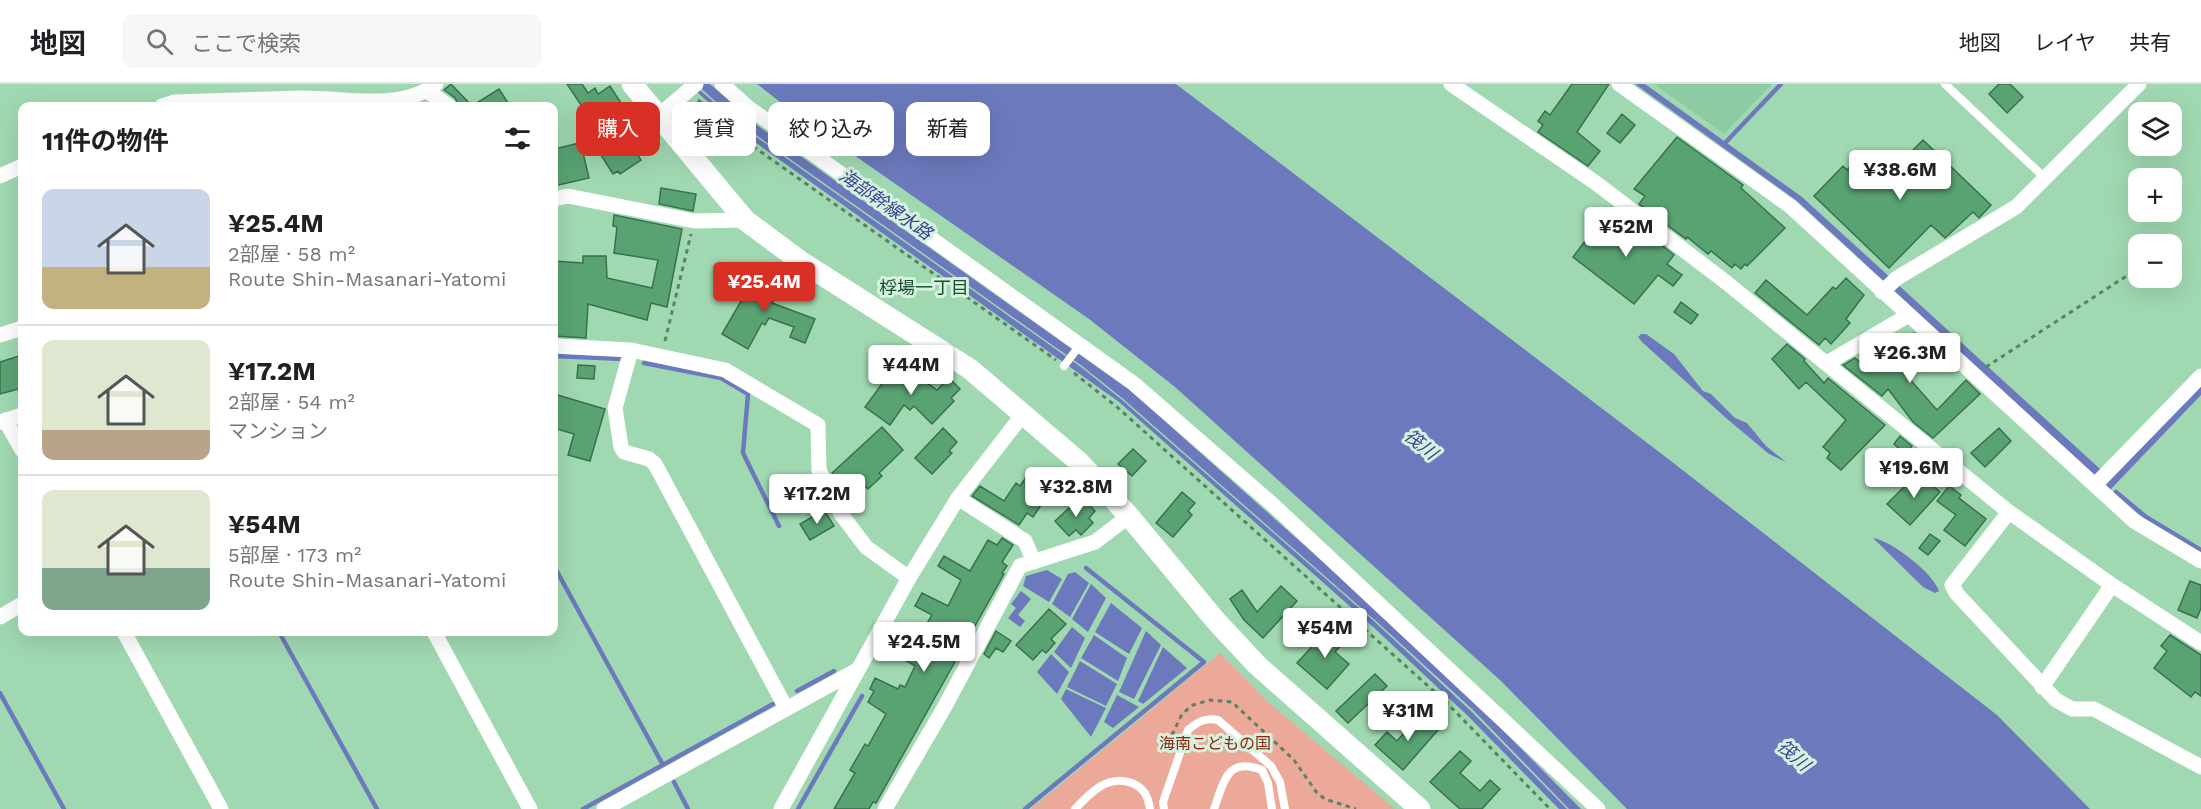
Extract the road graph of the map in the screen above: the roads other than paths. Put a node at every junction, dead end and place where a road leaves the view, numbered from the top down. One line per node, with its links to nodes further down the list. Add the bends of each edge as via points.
1 (294, 84): 10 (street)
2 (632, 84): 13 (main road)
3 (722, 84): 26 (street, via 749,108)
4 (1451, 84): 28 (street, via 1596,183)
5 (1619, 84): 21 (street, via 1790,206)
6 (1944, 84): 18 (lane)
7 (2139, 84): 18 (street)
8 (431, 88): 10 (street, via 367,102); 12 (street)
9 (692, 88): 14 (street)
10 (304, 98): 11 (street)
11 (175, 102)
12 (445, 102)
13 (647, 102)
14 (660, 114)
15 (660, 118): 20 (main road)
16 (18, 168): 17 (street)
17 (0, 176)
18 (2046, 179): 21 (street, via 2016,207 1897,278)
19 (558, 198): 20 (street, via 568,196 694,220)
20 (745, 220): 31 (main road, via 800,261 970,369)
21 (1884, 290): 22 (street)
22 (1907, 316): 28 (street); 35 (street)
23 (18, 329): 24 (street)
24 (0, 335)
25 (558, 346): 27 (street)
26 (1080, 346): 29 (lane); 64 (street, via 1134,383 1271,502)
27 (631, 350): 41 (street, via 724,370 818,425 819,470 841,514 866,547); 50 (street, via 615,408 621,447 624,452 655,464)
28 (1827, 363): 37 (street)
29 (1065, 365)
30 (2201, 376): 35 (street)
31 (1024, 413): 36 (street); 38 (main road, via 1079,462)
32 (18, 416): 33 (street)
33 (3, 421): 34 (street)
34 (18, 444)
35 (2100, 480): 39 (street, via 2134,521)
36 (958, 498): 40 (street, via 1025,541); 41 (street)
37 (2009, 513): 42 (street); 49 (street, via 1952,585)
38 (1129, 516): 40 (street, via 1095,542); 63 (main road, via 1257,665)
39 (2201, 561)
40 (1034, 562): 56 (street, via 1020,566)
41 (909, 578): 48 (street)
42 (2112, 585): 47 (street); 49 (street)
43 (18, 606): 44 (street)
44 (0, 617)
45 (126, 636): 52 (street)
46 (436, 636): 53 (street)
47 (2201, 643)
48 (857, 670): 50 (street); 55 (street)
49 (2042, 687): 51 (street, via 2072,709 2094,709)
50 (786, 708): 54 (street)
51 (2201, 767)
52 (221, 809)
53 (530, 809)
54 (604, 809)
55 (781, 809)
56 (885, 809)
57 (1075, 809): 58 (lane, via 1097,788 1121,779 1146,792)
58 (1150, 809)
59 (1164, 809): 62 (lane, via 1188,730 1210,718 1218,720 1271,766 1280,782)
60 (1214, 809): 61 (lane, via 1230,771 1251,766 1262,770)
61 (1272, 809)
62 (1285, 809)
63 (1420, 809)
64 (1598, 809)

